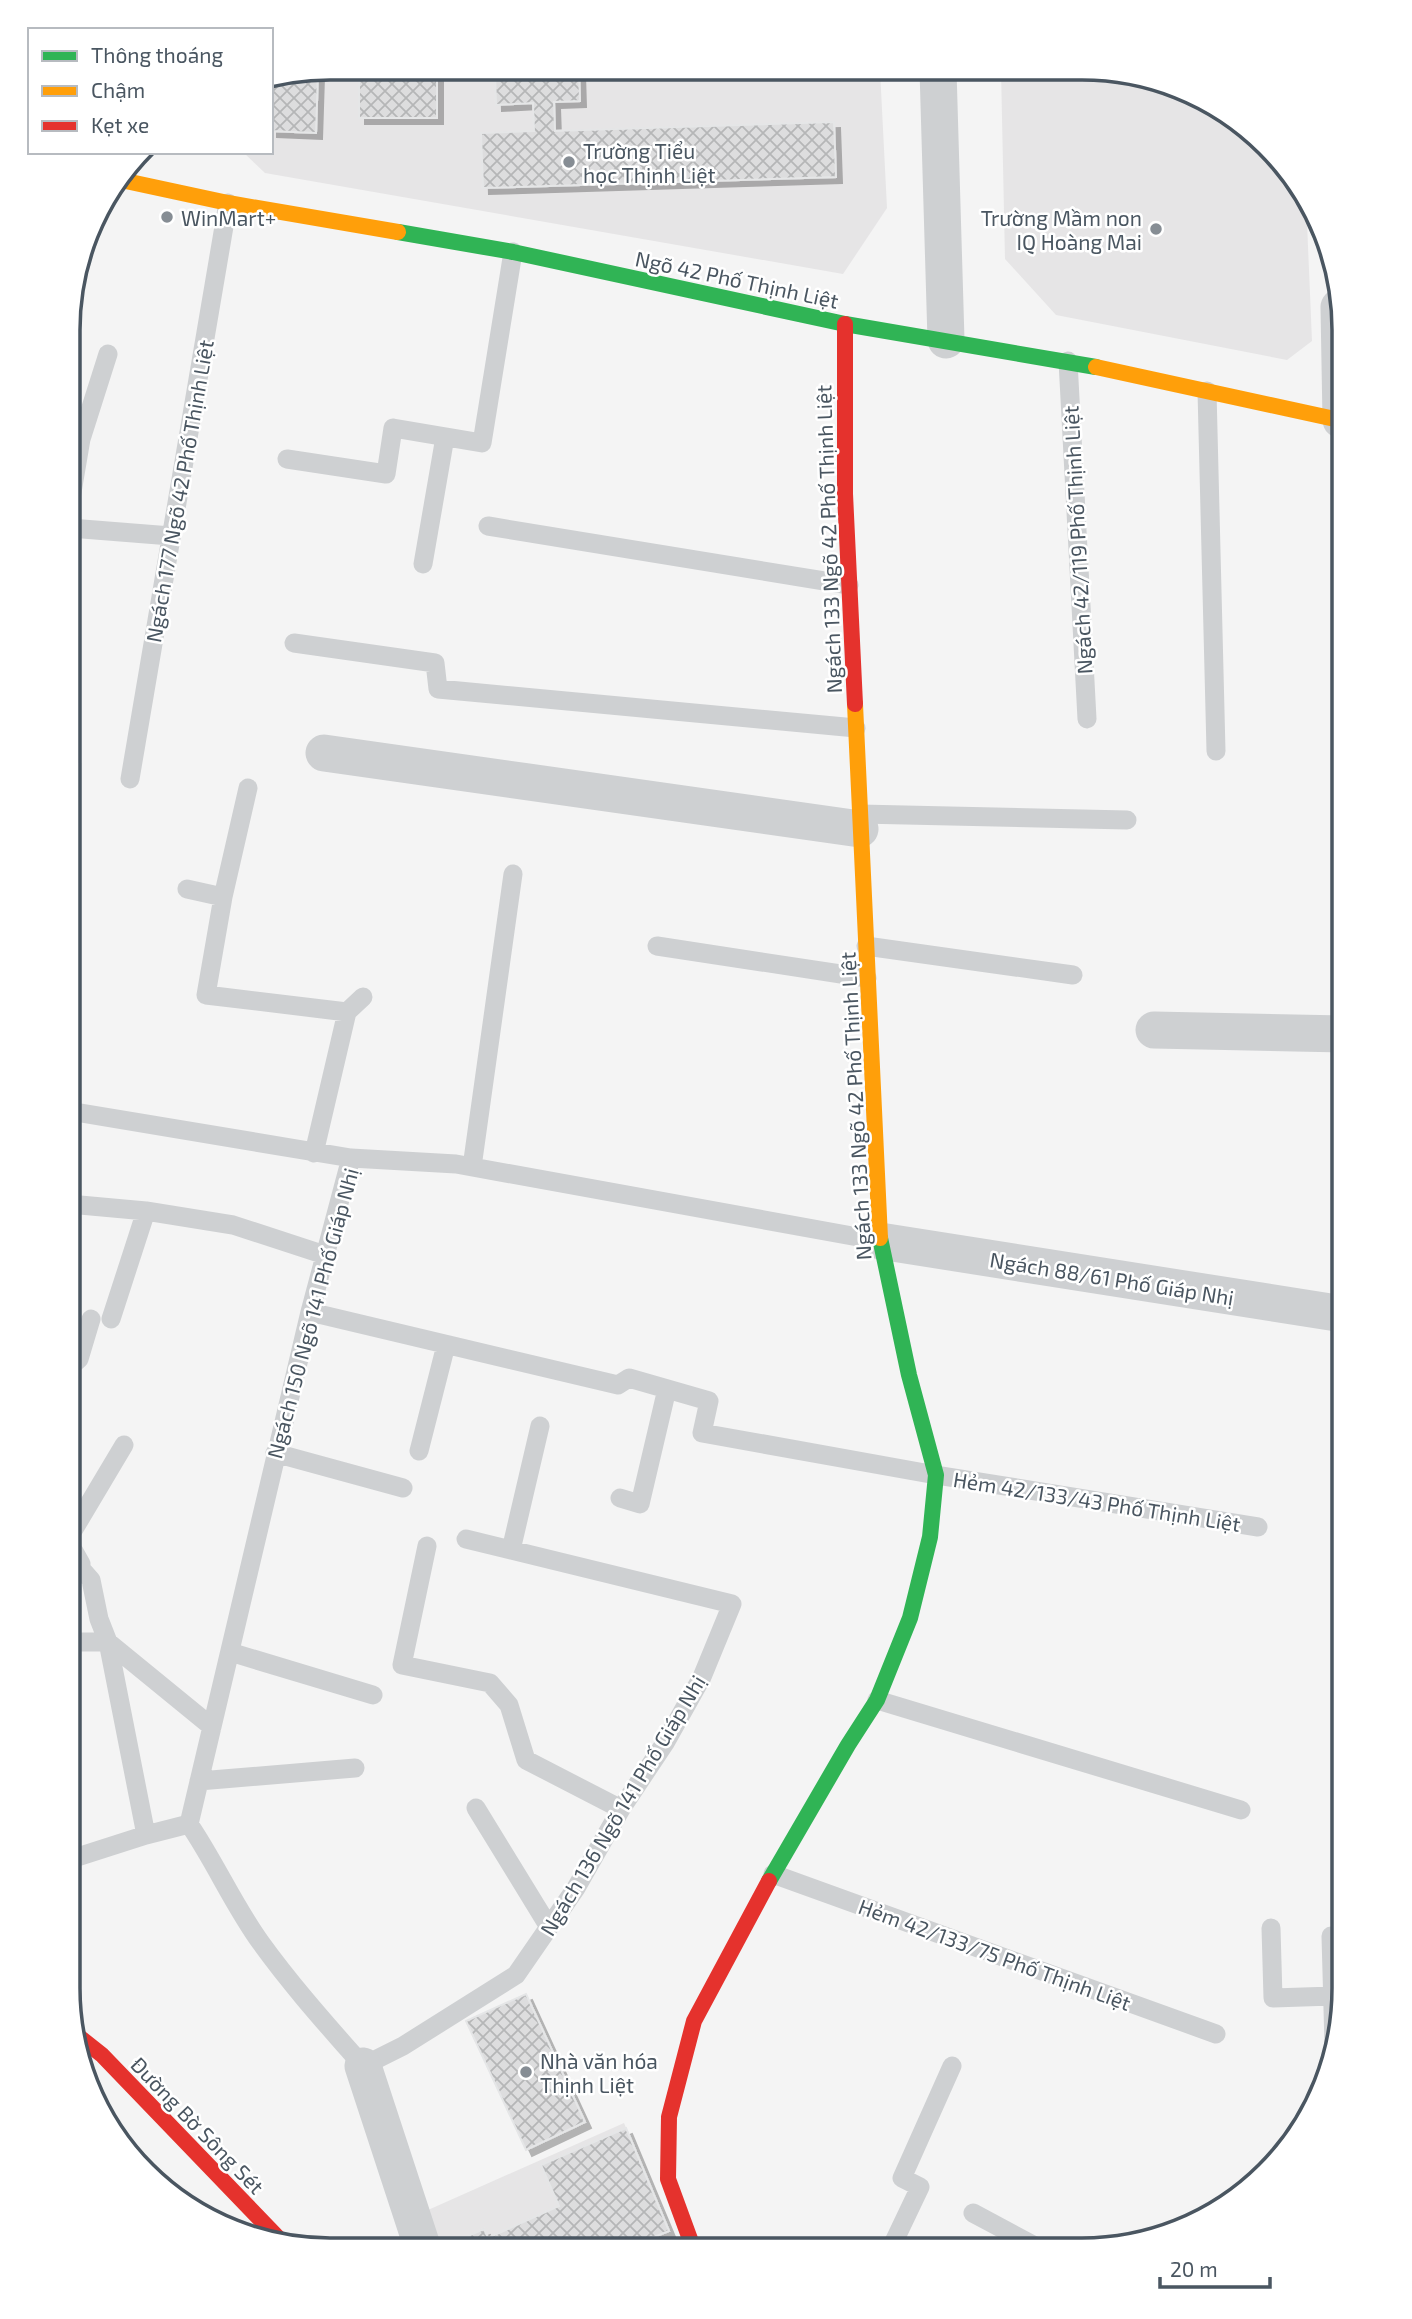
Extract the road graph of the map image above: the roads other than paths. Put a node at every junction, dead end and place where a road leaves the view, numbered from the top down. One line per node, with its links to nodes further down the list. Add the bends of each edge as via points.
1 (938, 80): 6 (street)
2 (130, 182): 3 (street, Ngõ 42 Phố Thịnh Liệt)
3 (228, 203): 4 (street, Ngõ 42 Phố Thịnh Liệt); 16 (lane, Ngách 177 Ngõ 42 Phố Thịnh Liệt)
4 (513, 252): 5 (street, Ngõ 42 Phố Thịnh Liệt); 12 (lane, via 482,443)
5 (845, 324): 6 (street, Ngõ 42 Phố Thịnh Liệt); 18 (street, Ngách 133 Ngõ 42 Phố Thịnh Liệt)
6 (946, 340): 8 (street, Ngõ 42 Phố Thịnh Liệt)
7 (108, 354): 11 (lane)
8 (1068, 362): 9 (street, Ngõ 42 Phố Thịnh Liệt); 20 (lane, Ngách 42/119 Phố Thịnh Liệt)
9 (1207, 391): 10 (street, Ngõ 42 Phố Thịnh Liệt); 22 (lane)
10 (1332, 419)
11 (81, 423)
12 (445, 437): 13 (lane, via 393,428 386,474); 17 (lane)
13 (286, 460)
14 (488, 526): 18 (lane)
15 (81, 529): 16 (lane)
16 (171, 536): 24 (lane, Ngách 177 Ngõ 42 Phố Thịnh Liệt)
17 (423, 564)
18 (849, 586): 21 (street, Ngách 133 Ngõ 42 Phố Thịnh Liệt)
19 (294, 643): 21 (lane, via 435,663 438,689)
20 (1087, 719)
21 (856, 728): 27 (street, Ngách 133 Ngõ 42 Phố Thịnh Liệt)
22 (1216, 751)
23 (324, 753): 27 (street)
24 (130, 779)
25 (248, 788): 30 (lane)
26 (1127, 820): 27 (lane)
27 (860, 822): 32 (street, Ngách 133 Ngõ 42 Phố Thịnh Liệt)
28 (513, 874): 42 (lane)
29 (187, 888): 30 (lane)
30 (223, 897): 36 (lane, via 206,995)
31 (657, 946): 34 (lane)
32 (866, 946): 33 (lane); 34 (street, Ngách 133 Ngõ 42 Phố Thịnh Liệt)
33 (1073, 975)
34 (867, 978): 45 (street, Ngách 133 Ngõ 42 Phố Thịnh Liệt)
35 (363, 997): 36 (lane)
36 (347, 1012): 40 (lane)
37 (1154, 1030): 38 (street)
38 (1332, 1034)
39 (81, 1113): 40 (lane)
40 (314, 1153): 41 (lane)
41 (351, 1158): 42 (lane, Ngách 150 Ngõ 141 Phố Giáp Nhị); 46 (lane, Ngách 150 Ngõ 141 Phố Giáp Nhị)
42 (472, 1167): 45 (lane, Ngách 150 Ngõ 141 Phố Giáp Nhị)
43 (81, 1205): 44 (lane)
44 (146, 1211): 46 (lane, via 233,1225); 50 (lane)
45 (880, 1241): 48 (street, Ngách 88/61 Phố Giáp Nhị); 56 (street, Ngách 133 Ngõ 42 Phố Thịnh Liệt)
46 (325, 1255): 47 (lane, Ngách 150 Ngõ 141 Phố Giáp Nhị)
47 (310, 1312): 49 (lane); 55 (lane, Ngách 150 Ngõ 141 Phố Giáp Nhị)
48 (1332, 1312)
49 (446, 1345): 51 (lane, via 618,1385 629,1378); 54 (lane)
50 (81, 1355)
51 (667, 1389): 56 (lane, Hẻm 42/133/43 Phố Thịnh Liệt, via 709,1401 702,1433); 58 (lane, via 640,1504)
52 (540, 1426): 63 (lane)
53 (124, 1445): 59 (lane)
54 (419, 1451)
55 (275, 1453): 57 (lane); 69 (lane, Ngách 150 Ngõ 141 Phố Giáp Nhị)
56 (936, 1475): 60 (lane, Hẻm 42/133/43 Phố Thịnh Liệt); 71 (street, Ngách 133 Ngõ 42 Phố Thịnh Liệt, via 930,1537 910,1618)
57 (403, 1488)
58 (620, 1498)
59 (81, 1519)
60 (1258, 1527)
61 (466, 1539): 63 (lane, Ngách 136 Ngõ 141 Phố Giáp Nhị)
62 (427, 1546): 76 (lane, via 402,1665 491,1683 509,1705 526,1760)
63 (511, 1550): 76 (lane, Ngách 136 Ngõ 141 Phố Giáp Nhị, via 732,1604 702,1677)
64 (81, 1563): 66 (lane)
65 (81, 1569): 66 (lane)
66 (91, 1580): 68 (lane)
67 (81, 1642): 68 (lane)
68 (108, 1642): 72 (lane); 79 (lane)
69 (230, 1652): 70 (lane); 72 (lane, Ngách 150 Ngõ 141 Phố Giáp Nhị)
70 (373, 1695)
71 (877, 1700): 77 (lane); 81 (street, Ngách 133 Ngõ 42 Phố Thịnh Liệt)
72 (212, 1727): 74 (lane, Ngách 150 Ngõ 141 Phố Giáp Nhị)
73 (355, 1768): 74 (lane)
74 (199, 1781): 78 (lane, Ngách 150 Ngõ 141 Phố Giáp Nhị)
75 (476, 1808): 82 (lane)
76 (621, 1810): 82 (lane, Ngách 136 Ngõ 141 Phố Giáp Nhị)
77 (1241, 1810)
78 (189, 1824): 79 (lane); 89 (lane, via 260,1941)
79 (146, 1835): 80 (lane)
80 (81, 1856)
81 (773, 1874): 87 (lane, Hẻm 42/133/75 Phố Thịnh Liệt); 94 (street, Ngách 133 Ngõ 42 Phố Thịnh Liệt, via 695,2021 669,2117 668,2179)
82 (549, 1927): 89 (lane, Ngách 136 Ngõ 141 Phố Giáp Nhị, via 516,1975)
83 (1271, 1927): 86 (lane, via 1273,1998)
84 (1331, 1936): 85 (lane)
85 (1332, 1966)
86 (1332, 1996)
87 (1216, 2034)
88 (86, 2043): 92 (street, Đường Bờ Sông Sét)
89 (363, 2066): 93 (street)
90 (952, 2066): 95 (lane, via 902,2178 920,2188)
91 (973, 2213): 96 (lane)
92 (272, 2232)
93 (419, 2238)
94 (690, 2238)
95 (896, 2238)
96 (1020, 2238)

